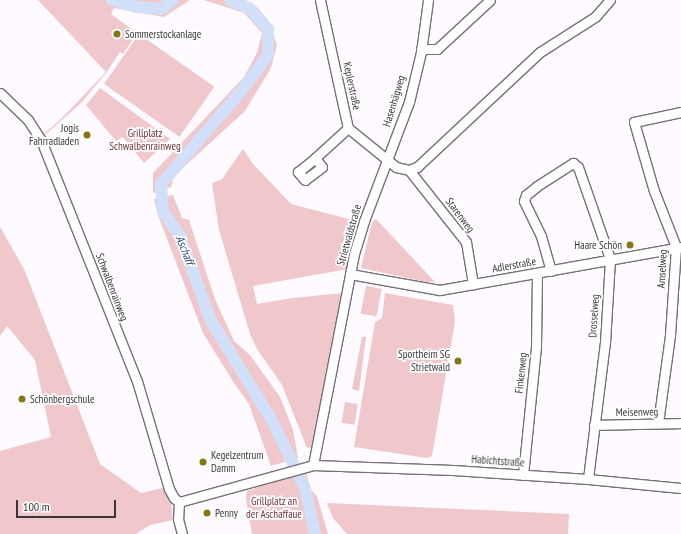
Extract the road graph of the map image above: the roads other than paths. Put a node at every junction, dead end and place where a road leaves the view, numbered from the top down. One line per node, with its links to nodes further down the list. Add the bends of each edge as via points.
1 (320, 0): 8 (street, Keplerstraße)
2 (428, 0): 5 (street, Hasenhägweg)
3 (490, 0): 5 (street, via 437,49)
4 (605, 2): 11 (street, via 588,22 540,52 417,167)
5 (421, 49): 10 (street, Hasenhägweg, via 408,102)
6 (0, 93): 25 (street, Schwalbenrainweg, via 28,120 42,140 137,381 169,489)
7 (681, 112): 12 (street, Amselweg, via 634,122 654,191)
8 (348, 128): 9 (street); 10 (street)
9 (315, 158)
10 (387, 161): 11 (street, via 396,168); 15 (street, Strietwaldstraße, via 364,221)
11 (409, 170): 17 (street, Starenweg, via 466,242)
12 (679, 247): 13 (street, Adlerstraße); 19 (street, Amselweg)
13 (610, 259): 14 (street, Adlerstraße); 14 (street, Drosselweg, via 578,167 573,163 537,186 526,195 524,201 541,236); 20 (street, Drosselweg, via 605,342)
14 (551, 271): 16 (street, Adlerstraße)
15 (350, 274): 17 (street, Adlerstraße, via 429,289); 21 (street, Strietwaldstraße)
16 (537, 274): 17 (street, Adlerstraße); 22 (street, Finkenweg, via 536,346)
17 (473, 284)
18 (681, 423): 19 (street, Meisenweg)
19 (658, 424): 20 (street, Meisenweg)
20 (594, 425): 23 (street, Drosselweg)
21 (313, 465): 22 (street, Habichtstraße); 25 (street)
22 (523, 475): 23 (street, Habichtstraße)
23 (588, 479): 24 (street, Habichtstraße)
24 (681, 488)
25 (179, 502): 26 (street, via 178,519)
26 (182, 534)

